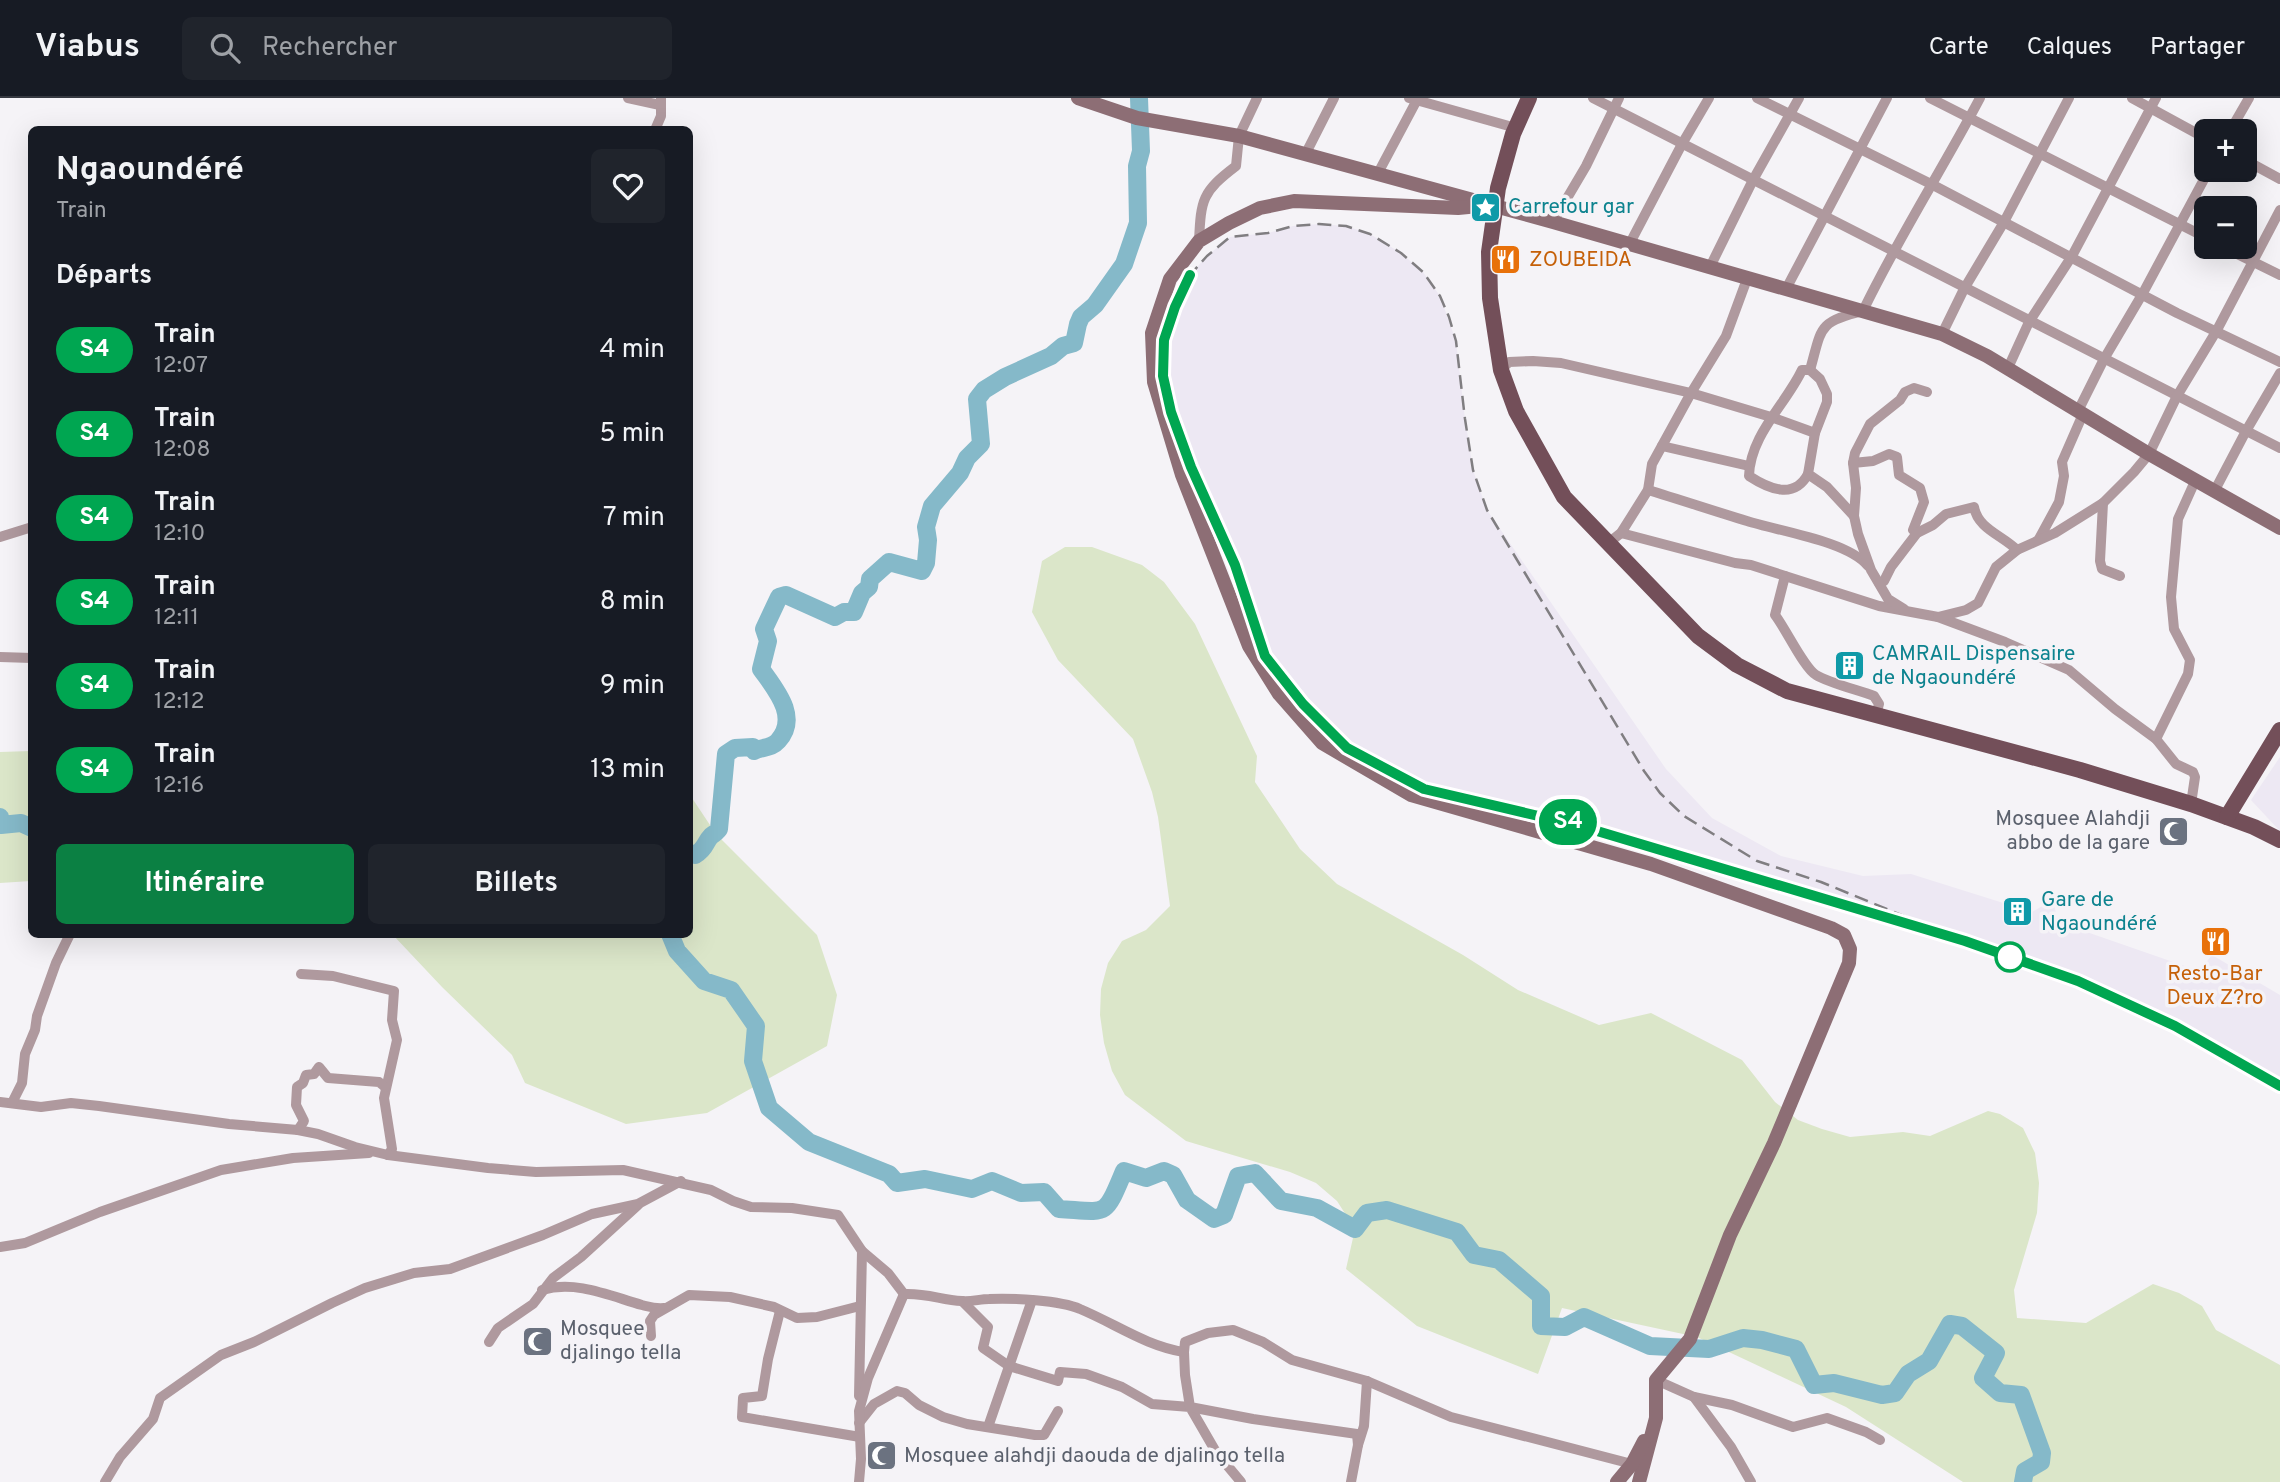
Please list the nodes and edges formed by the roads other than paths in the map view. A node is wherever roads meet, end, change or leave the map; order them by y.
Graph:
1 (628, 98) edge
2 (1078, 98) edge
3 (1257, 98) edge
4 (1334, 98) edge
5 (1529, 98) edge
6 (1592, 98) edge
7 (1619, 98) edge
8 (1709, 98) edge
9 (1756, 98) edge
10 (1799, 98) edge
11 (1888, 98) edge
12 (1930, 98) edge
13 (1980, 98) edge
14 (2069, 98) edge
15 (2132, 98) edge
16 (2156, 98) edge
17 (2249, 98) edge
18 (1415, 99) edge
19 (661, 102) edge
20 (1613, 108) junction
21 (2150, 108) junction
22 (1791, 115) junction
23 (1969, 118) junction
24 (2237, 119) edge
25 (657, 126) edge
26 (1516, 128) junction
27 (2194, 132) edge
28 (1239, 136) junction
29 (1682, 144) junction
30 (1861, 150) junction
31 (1305, 155) junction
32 (2038, 155) junction
33 (2257, 167) edge
34 (1377, 174) junction
35 (2280, 179) edge
36 (1753, 180) junction
37 (2203, 182) edge
38 (1933, 185) junction
39 (2109, 189) junction
40 (1492, 206) junction
41 (2280, 211) edge
42 (1824, 214) junction
43 (1553, 222) junction
44 (2004, 222) junction
45 (2180, 225) junction
46 (2194, 232) edge
47 (1199, 241) junction
48 (1629, 245) junction
49 (1892, 251) junction
50 (2072, 256) junction
51 (2248, 259) edge
52 (2252, 261) junction
53 (1710, 267) junction
54 (2280, 275) edge
55 (1747, 279) junction
56 (1786, 289) junction
57 (1964, 289) junction
58 (2144, 293) junction
59 (1863, 311) junction
60 (2029, 322) junction
61 (2217, 330) junction
62 (1942, 334) junction
63 (2104, 359) junction
64 (2280, 362) edge
65 (2008, 368) junction
66 (1502, 370) junction
67 (1810, 370) junction
68 (2280, 373) edge
69 (1927, 392) dead end
70 (1690, 393) junction
71 (2176, 396) junction
72 (2081, 412) junction
73 (1771, 417) junction
74 (2246, 431) junction
75 (1815, 433) junction
76 (1662, 446) junction
77 (2280, 448) edge
78 (2149, 454) junction
79 (1853, 463) junction
80 (1749, 466) junction
81 (1808, 474) junction
82 (2196, 479) junction
83 (1648, 490) junction
84 (2215, 490) junction
85 (2103, 503) junction
86 (1854, 516) junction
87 (28, 528) edge
88 (2280, 528) edge
89 (1620, 533) junction
90 (1917, 533) junction
91 (0, 537) edge
92 (2039, 539) junction
93 (1608, 544) junction
94 (2017, 550) junction
95 (1871, 570) junction
96 (1785, 576) junction
97 (2120, 576) dead end
98 (1879, 583) junction
99 (1879, 606) junction
100 (1910, 613) junction
101 (1938, 617) junction
102 (0, 656) edge
103 (28, 659) edge
104 (1876, 715) junction
105 (2280, 730) edge
106 (2156, 739) junction
107 (2192, 804) junction
108 (2227, 817) junction
109 (2280, 840) edge
110 (68, 938) edge
111 (301, 974) dead end
112 (385, 1087) junction
113 (0, 1102) edge
114 (12, 1103) junction
115 (298, 1130) junction
116 (373, 1152) junction
117 (388, 1156) junction
118 (681, 1181) junction
119 (638, 1204) junction
120 (0, 1247) edge
121 (862, 1251) junction
122 (542, 1290) junction
123 (904, 1294) junction
124 (1032, 1300) junction
125 (962, 1301) junction
126 (860, 1306) junction
127 (665, 1307) junction
128 (780, 1311) junction
129 (652, 1336) dead end
130 (489, 1342) dead end
131 (1184, 1352) junction
132 (1009, 1366) junction
133 (1656, 1380) junction
134 (1367, 1381) junction
135 (1694, 1397) junction
136 (1190, 1407) junction
137 (859, 1411) junction
138 (1058, 1411) dead end
139 (1656, 1418) junction
140 (859, 1423) junction
141 (988, 1427) junction
142 (860, 1437) junction
143 (1880, 1440) dead end
144 (1358, 1445) junction
145 (1632, 1464) junction
146 (105, 1482) edge
147 (859, 1482) edge
148 (1241, 1482) edge
149 (1351, 1482) edge
150 (1618, 1482) edge
151 (1639, 1482) edge
152 (1751, 1482) edge

1 - 19 street
2 - 28 street
3 - 28 street
4 - 31 street
5 - 26 main road
6 - 20 street
7 - 20 street
8 - 29 street
9 - 22 street
10 - 22 street
11 - 30 street
12 - 23 street
13 - 23 street
14 - 32 street
15 - 21 street
16 - 21 street
17 - 24 street
18 - 26 street
18 - 34 street
19 - 25 street
20 - 29 street
20 - 43 street
21 - 27 street
21 - 39 street
22 - 30 street
22 - 36 street
23 - 32 street
23 - 38 street
26 - 40 main road
28 - 31 street
28 - 47 street
29 - 36 street
29 - 48 street
30 - 38 street
30 - 42 street
31 - 34 street
32 - 39 street
32 - 44 street
33 - 35 street
34 - 40 street
36 - 42 street
36 - 53 street
37 - 45 street
38 - 44 street
38 - 49 street
39 - 45 street
39 - 50 street
40 - 43 street
40 - 47 street
40 - 66 main road
41 - 52 street
42 - 49 street
42 - 56 street
43 - 48 street
44 - 50 street
44 - 57 street
45 - 46 street
45 - 58 street
47 - 133 street
48 - 53 street
49 - 57 street
49 - 59 street
50 - 58 street
50 - 60 street
51 - 52 street
52 - 54 street
52 - 61 street
53 - 55 street
55 - 56 street
55 - 70 street
56 - 59 street
57 - 60 street
57 - 62 street
58 - 61 street
58 - 63 street
59 - 62 street
59 - 67 street
60 - 63 street
60 - 65 street
61 - 64 street
61 - 71 street
62 - 65 street
63 - 71 street
63 - 72 street
65 - 72 street
66 - 70 street
66 - 93 main road
67 - 73 street
67 - 75 street
68 - 74 street
69 - 79 street
70 - 73 street
70 - 76 street
71 - 74 street
71 - 78 street
72 - 78 street
72 - 92 street
73 - 75 street
73 - 80 street
74 - 77 street
74 - 84 street
75 - 81 street
76 - 80 street
76 - 83 street
78 - 82 street
78 - 85 street
79 - 86 street
79 - 90 street
80 - 81 street
81 - 86 street
82 - 84 street
82 - 106 street
83 - 89 street
83 - 95 street
84 - 88 street
85 - 92 street
85 - 97 street
86 - 95 street
87 - 91 street
89 - 93 street
89 - 96 street
90 - 94 street
90 - 98 street
92 - 94 street
93 - 104 main road
94 - 101 street
95 - 98 street
95 - 99 street
96 - 99 street
96 - 104 street
98 - 100 street
99 - 100 street
100 - 101 street
101 - 106 street
102 - 103 street
104 - 107 main road
105 - 108 main road
106 - 107 street
107 - 108 main road
108 - 109 main road
110 - 114 street
111 - 112 street
112 - 115 street
112 - 117 street
113 - 114 street
114 - 115 street
115 - 116 street
116 - 117 street
116 - 120 street
117 - 118 street
118 - 119 street
118 - 121 street
119 - 122 street
119 - 146 street
121 - 123 street
121 - 126 street
122 - 127 street
122 - 130 street
123 - 125 street
123 - 137 street
124 - 125 street
124 - 131 street
124 - 132 street
125 - 132 street
126 - 128 street
126 - 137 street
127 - 128 street
127 - 129 street
128 - 142 street
131 - 134 street
131 - 136 street
132 - 136 street
132 - 141 street
133 - 135 street
133 - 139 street
134 - 144 street
134 - 145 street
135 - 143 street
135 - 152 street
136 - 144 street
136 - 148 street
137 - 140 street
138 - 141 street
139 - 145 street
139 - 151 street
140 - 141 street
140 - 142 street
142 - 147 street
144 - 149 street
145 - 150 street

